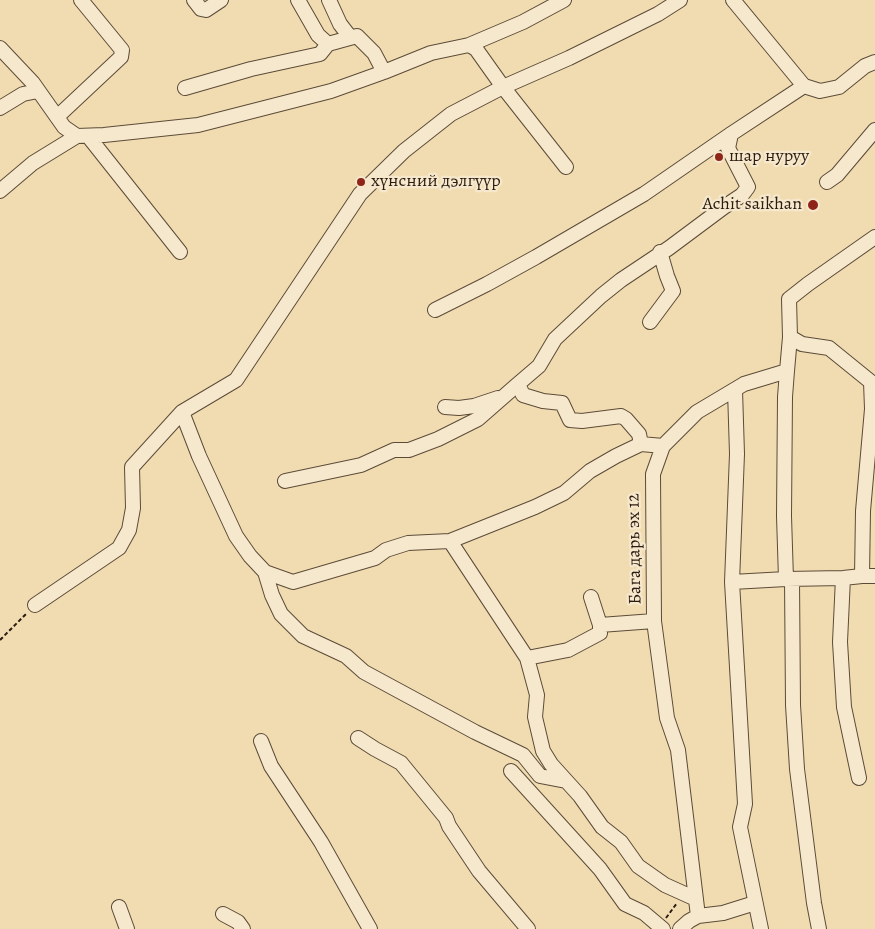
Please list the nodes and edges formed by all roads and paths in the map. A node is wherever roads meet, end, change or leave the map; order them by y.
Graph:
1 (81, 0) edge
2 (194, 0) edge
3 (221, 0) edge
4 (298, 0) edge
5 (329, 0) edge
6 (564, 0) edge
7 (680, 0) edge
8 (733, 0) edge
9 (350, 37) junction
10 (328, 44) junction
11 (470, 45) junction
12 (0, 48) edge
13 (875, 62) edge
14 (384, 72) junction
15 (804, 86) junction
16 (503, 87) junction
17 (185, 88) dead end
18 (38, 91) junction
19 (0, 108) edge
20 (57, 117) junction
21 (875, 130) edge
22 (731, 134) junction
23 (83, 136) junction
24 (566, 167) dead end
25 (827, 182) dead end
26 (0, 191) edge
27 (875, 237) edge
28 (180, 252) dead end
29 (660, 252) junction
30 (435, 310) dead end
31 (650, 322) dead end
32 (790, 337) junction
33 (787, 371) junction
34 (518, 384) junction
35 (735, 390) junction
36 (505, 396) junction
37 (446, 407) dead end
38 (182, 412) junction
39 (641, 444) junction
40 (663, 446) junction
41 (285, 481) dead end
42 (450, 541) junction
43 (265, 572) junction
44 (869, 576) edge
45 (843, 578) junction
46 (789, 579) junction
47 (732, 582) junction
48 (591, 597) dead end
49 (35, 605) joint
50 (654, 621) junction
51 (600, 625) junction
52 (0, 640) edge
53 (527, 658) junction
54 (358, 738) dead end
55 (261, 741) dead end
56 (511, 771) dead end
57 (859, 778) dead end
58 (566, 781) junction
59 (683, 894) junction
60 (696, 899) junction
61 (754, 903) junction
62 (119, 907) dead end
63 (223, 914) dead end
64 (698, 916) junction
65 (662, 927) edge
66 (127, 929) edge
67 (243, 929) edge
68 (370, 929) edge
69 (528, 929) edge
70 (680, 929) edge
71 (761, 929) edge
72 (819, 929) edge

1 - 20 street
2 - 3 street
4 - 10 street
5 - 9 street
6 - 11 street
7 - 16 street
8 - 15 street
9 - 10 street
9 - 14 street
10 - 17 street
11 - 14 street
11 - 16 street
12 - 18 street
13 - 15 street
14 - 23 street
15 - 22 street
16 - 24 street
16 - 38 street
18 - 19 street
18 - 20 street
20 - 23 street
21 - 25 street
22 - 29 street
22 - 30 street
23 - 26 street
23 - 28 street
27 - 32 street
29 - 31 street
29 - 34 street
32 - 33 street
32 - 44 street
33 - 35 street, Бага дарь эх 12
33 - 46 street
34 - 36 street
34 - 39 street
35 - 40 street, Бага дарь эх 12
35 - 47 street
36 - 37 street
36 - 41 street
38 - 43 street
38 - 49 street
39 - 40 street
39 - 42 street
40 - 50 street, Бага дарь эх 12
42 - 43 street
42 - 53 street
43 - 58 street
44 - 45 street
45 - 46 street
45 - 57 street
46 - 47 street
46 - 72 street
47 - 61 street
48 - 51 street
49 - 52 path
50 - 51 street
50 - 60 street, Бага дарь эх 12
51 - 53 street
53 - 58 street
54 - 69 street
55 - 68 street
56 - 65 street
58 - 59 street
59 - 60 street
59 - 65 path
60 - 64 street, Бага дарь эх 12
61 - 64 street
61 - 71 street
62 - 66 street
63 - 67 street
64 - 70 street

